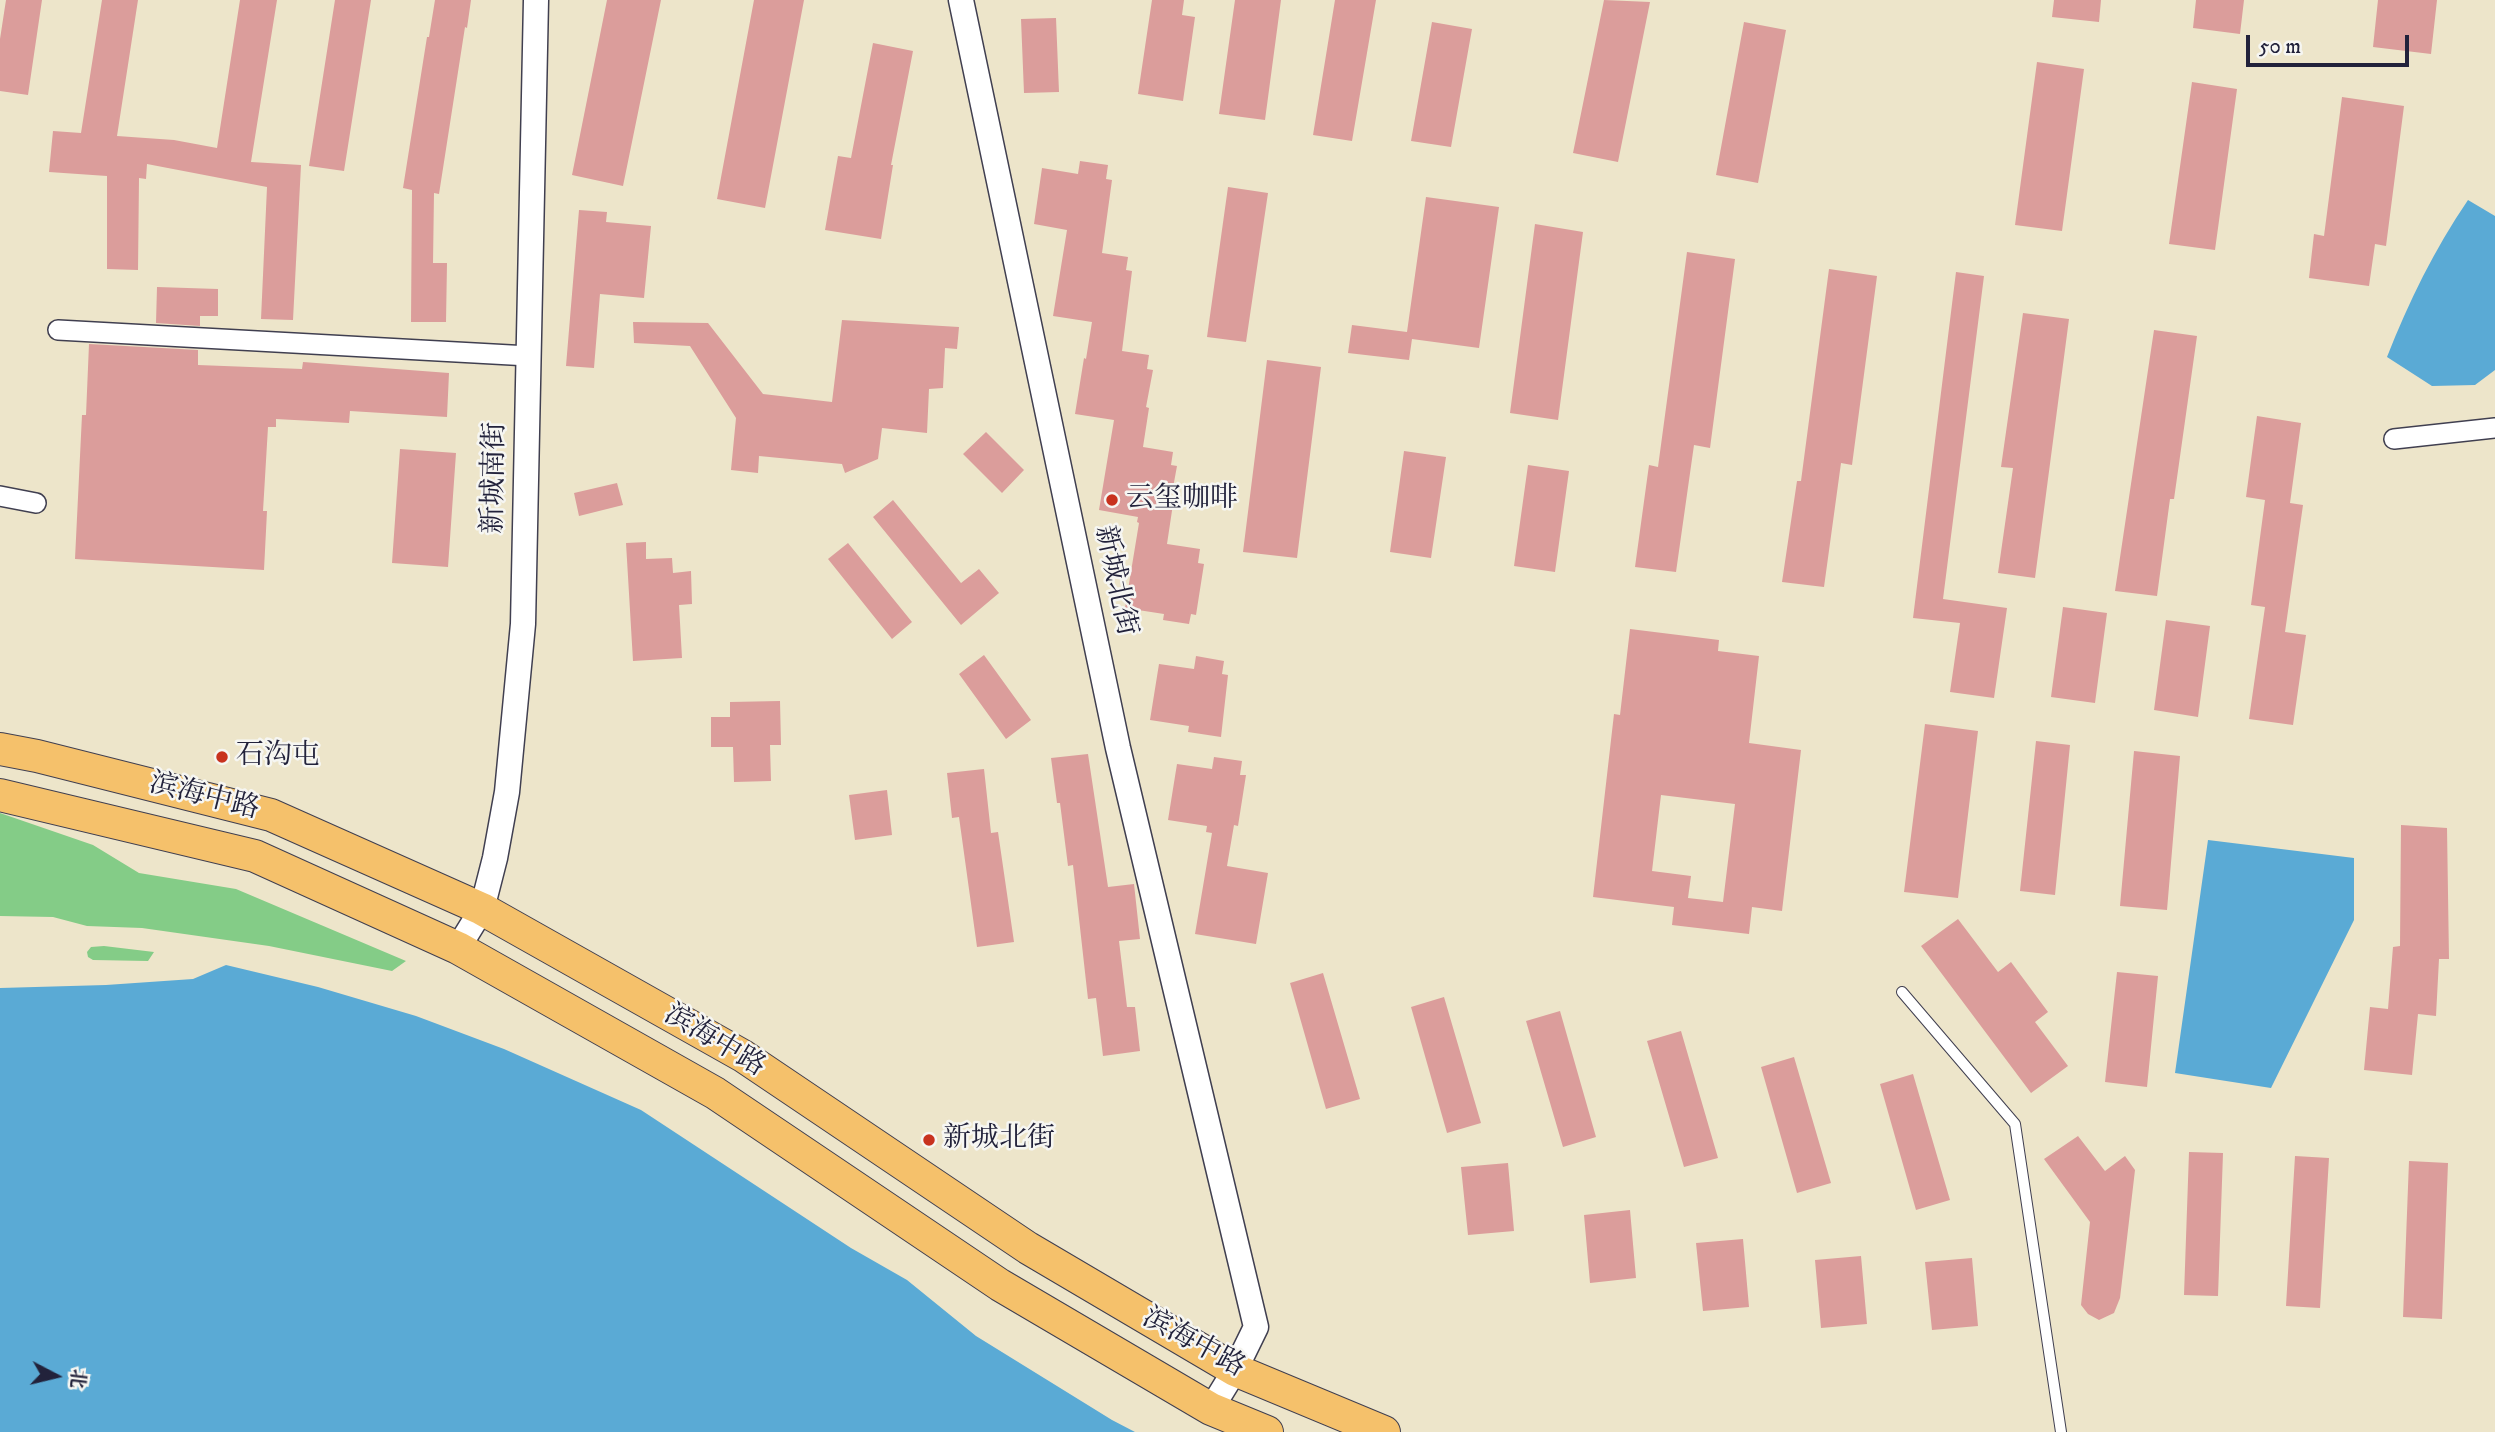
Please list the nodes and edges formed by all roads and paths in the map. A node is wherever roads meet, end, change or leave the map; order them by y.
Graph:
1 (536, 0) edge
2 (961, 0) edge
3 (58, 330) dead end
4 (528, 356) junction
5 (2495, 428) edge
6 (2394, 439) dead end
7 (0, 496) edge
8 (36, 503) dead end
9 (0, 749) edge
10 (0, 795) edge
11 (482, 909) junction
12 (458, 948) junction
13 (1902, 992) dead end
14 (1235, 1370) junction
15 (1211, 1409) junction
16 (1267, 1432) edge
17 (1384, 1432) edge
18 (2061, 1432) edge

1 - 4 street, 新城南街
2 - 14 street, 新城北街
3 - 4 street
4 - 11 street, 新城南街
5 - 6 street
7 - 8 street
9 - 11 main road, 滨海中路
10 - 12 main road, 滨海中路
11 - 12 street, 新城南街
11 - 14 main road, 滨海中路
12 - 15 main road, 滨海中路
13 - 18 lane
14 - 15 street, 新城北街
14 - 17 main road, 滨海中路
15 - 16 main road, 滨海中路

